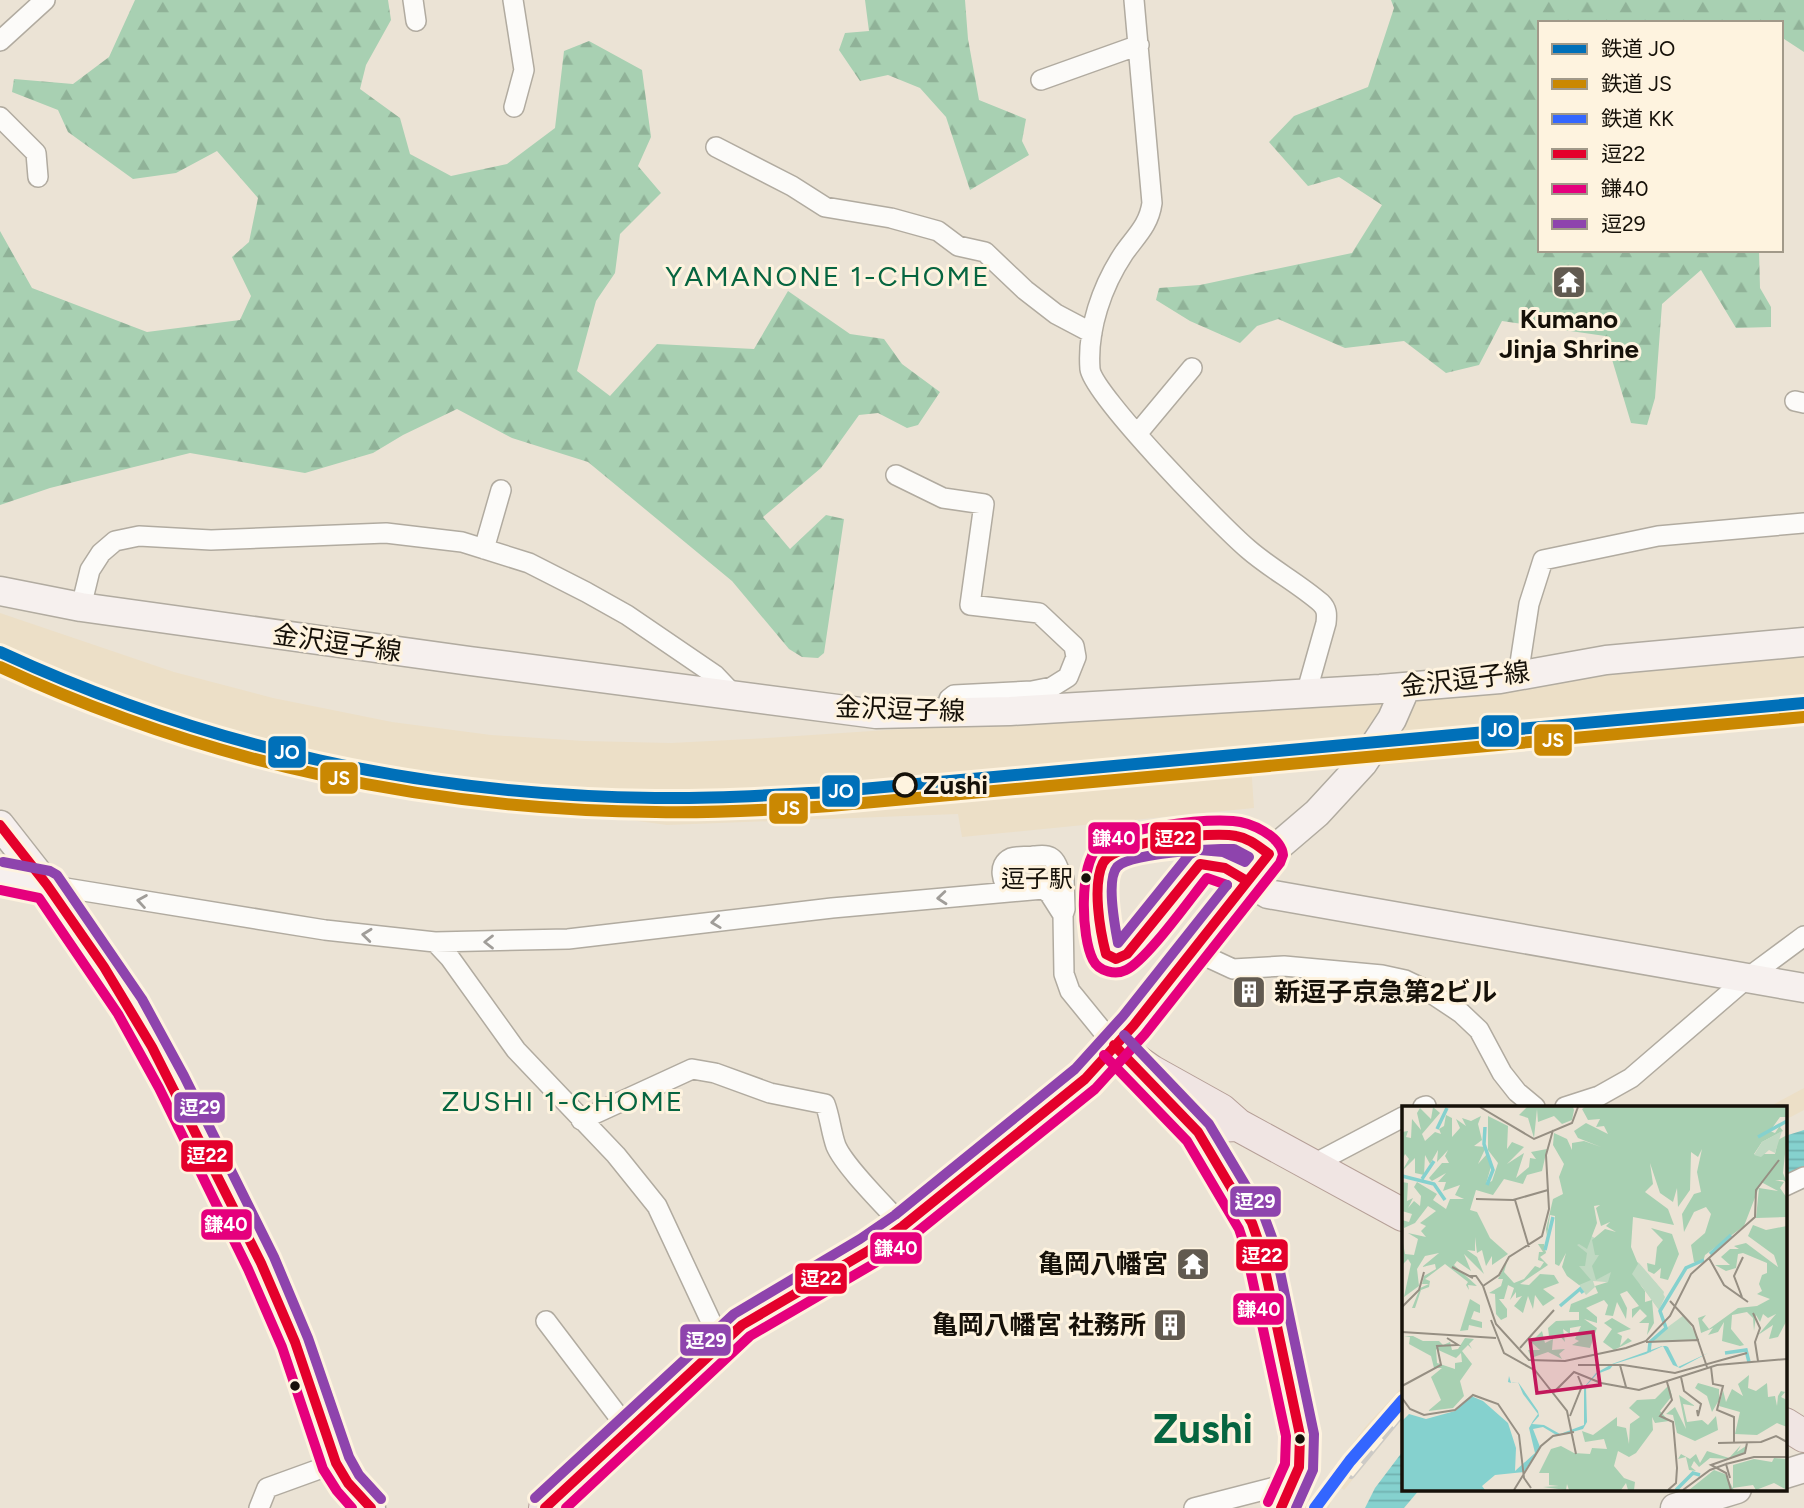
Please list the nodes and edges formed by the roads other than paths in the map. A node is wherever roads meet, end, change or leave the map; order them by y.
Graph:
1 (46, 0) edge
2 (413, 0) edge
3 (513, 0) edge
4 (1134, 0) edge
5 (416, 21) dead end
6 (0, 41) edge
7 (1139, 45) junction
8 (1041, 80) dead end
9 (514, 107) dead end
10 (0, 117) edge
11 (716, 147) dead end
12 (38, 177) dead end
13 (1092, 333) junction
14 (1192, 368) dead end
15 (1137, 433) junction
16 (896, 475) dead end
17 (501, 490) dead end
18 (1804, 523) edge
19 (484, 549) junction
20 (0, 591) edge
21 (81, 607) junction
22 (1804, 642) edge
23 (1518, 676) junction
24 (1406, 687) junction
25 (1306, 694) junction
26 (734, 695) junction
27 (948, 712) junction
28 (0, 825) edge
29 (1058, 872) junction
30 (0, 876) edge
31 (1247, 881) junction
32 (47, 885) junction
33 (1042, 889) junction
34 (1010, 892) junction
35 (1063, 915) junction
36 (1804, 936) edge
37 (435, 942) junction
38 (1192, 950) junction
39 (1746, 979) junction
40 (1804, 988) edge
41 (1114, 1045) junction
42 (1534, 1106) edge
43 (1569, 1106) edge
44 (1402, 1118) edge
45 (581, 1121) junction
46 (1238, 1125) junction
47 (1198, 1132) junction
48 (1312, 1165) junction
49 (1804, 1177) edge
50 (1786, 1185) edge
51 (1402, 1214) edge
52 (903, 1226) junction
53 (546, 1321) dead end
54 (721, 1343) junction
55 (1786, 1425) edge
56 (628, 1429) junction
57 (1804, 1436) edge
58 (335, 1463) junction
59 (1804, 1468) edge
60 (1786, 1474) edge
61 (1294, 1482) junction
62 (1734, 1490) edge
63 (259, 1508) edge
64 (371, 1508) edge
65 (545, 1508) edge
66 (1194, 1508) edge
67 (1281, 1508) edge
68 (1675, 1508) edge

1 - 6 street
2 - 5 street
3 - 9 street
4 - 7 street
7 - 8 street
7 - 13 street
10 - 12 street
11 - 13 street
13 - 15 street
14 - 15 street
15 - 25 street
16 - 27 street
17 - 19 street
18 - 23 street
19 - 21 street
19 - 26 street
20 - 21 main road, 金沢逗子線
21 - 26 main road, 金沢逗子線
22 - 23 main road, 金沢逗子線
23 - 24 main road, 金沢逗子線
24 - 25 main road, 金沢逗子線
24 - 31 main road
25 - 27 main road, 金沢逗子線
26 - 27 main road, 金沢逗子線
28 - 32 main road
29 - 33 street
29 - 34 street
29 - 35 street
30 - 32 main road
31 - 38 main road
31 - 39 main road
37 -> 32 street
32 - 58 main road
33 - 34 street
33 - 35 street
34 -> 37 street
35 - 41 street
36 - 39 street
37 - 45 street
38 - 41 main road
38 - 42 street
39 - 40 main road
39 - 43 street
41 - 46 main road
41 - 47 main road
41 - 52 main road
44 - 48 street
45 - 52 street
45 - 54 street
46 - 47 main road
46 - 48 main road
47 - 61 main road
48 - 51 main road
49 - 50 street
52 - 54 main road
53 - 56 street
54 - 56 main road
55 - 57 main road
56 - 65 main road
58 - 63 street
58 - 64 main road
59 - 60 main road
61 - 66 street
61 - 67 main road
62 - 68 main road

